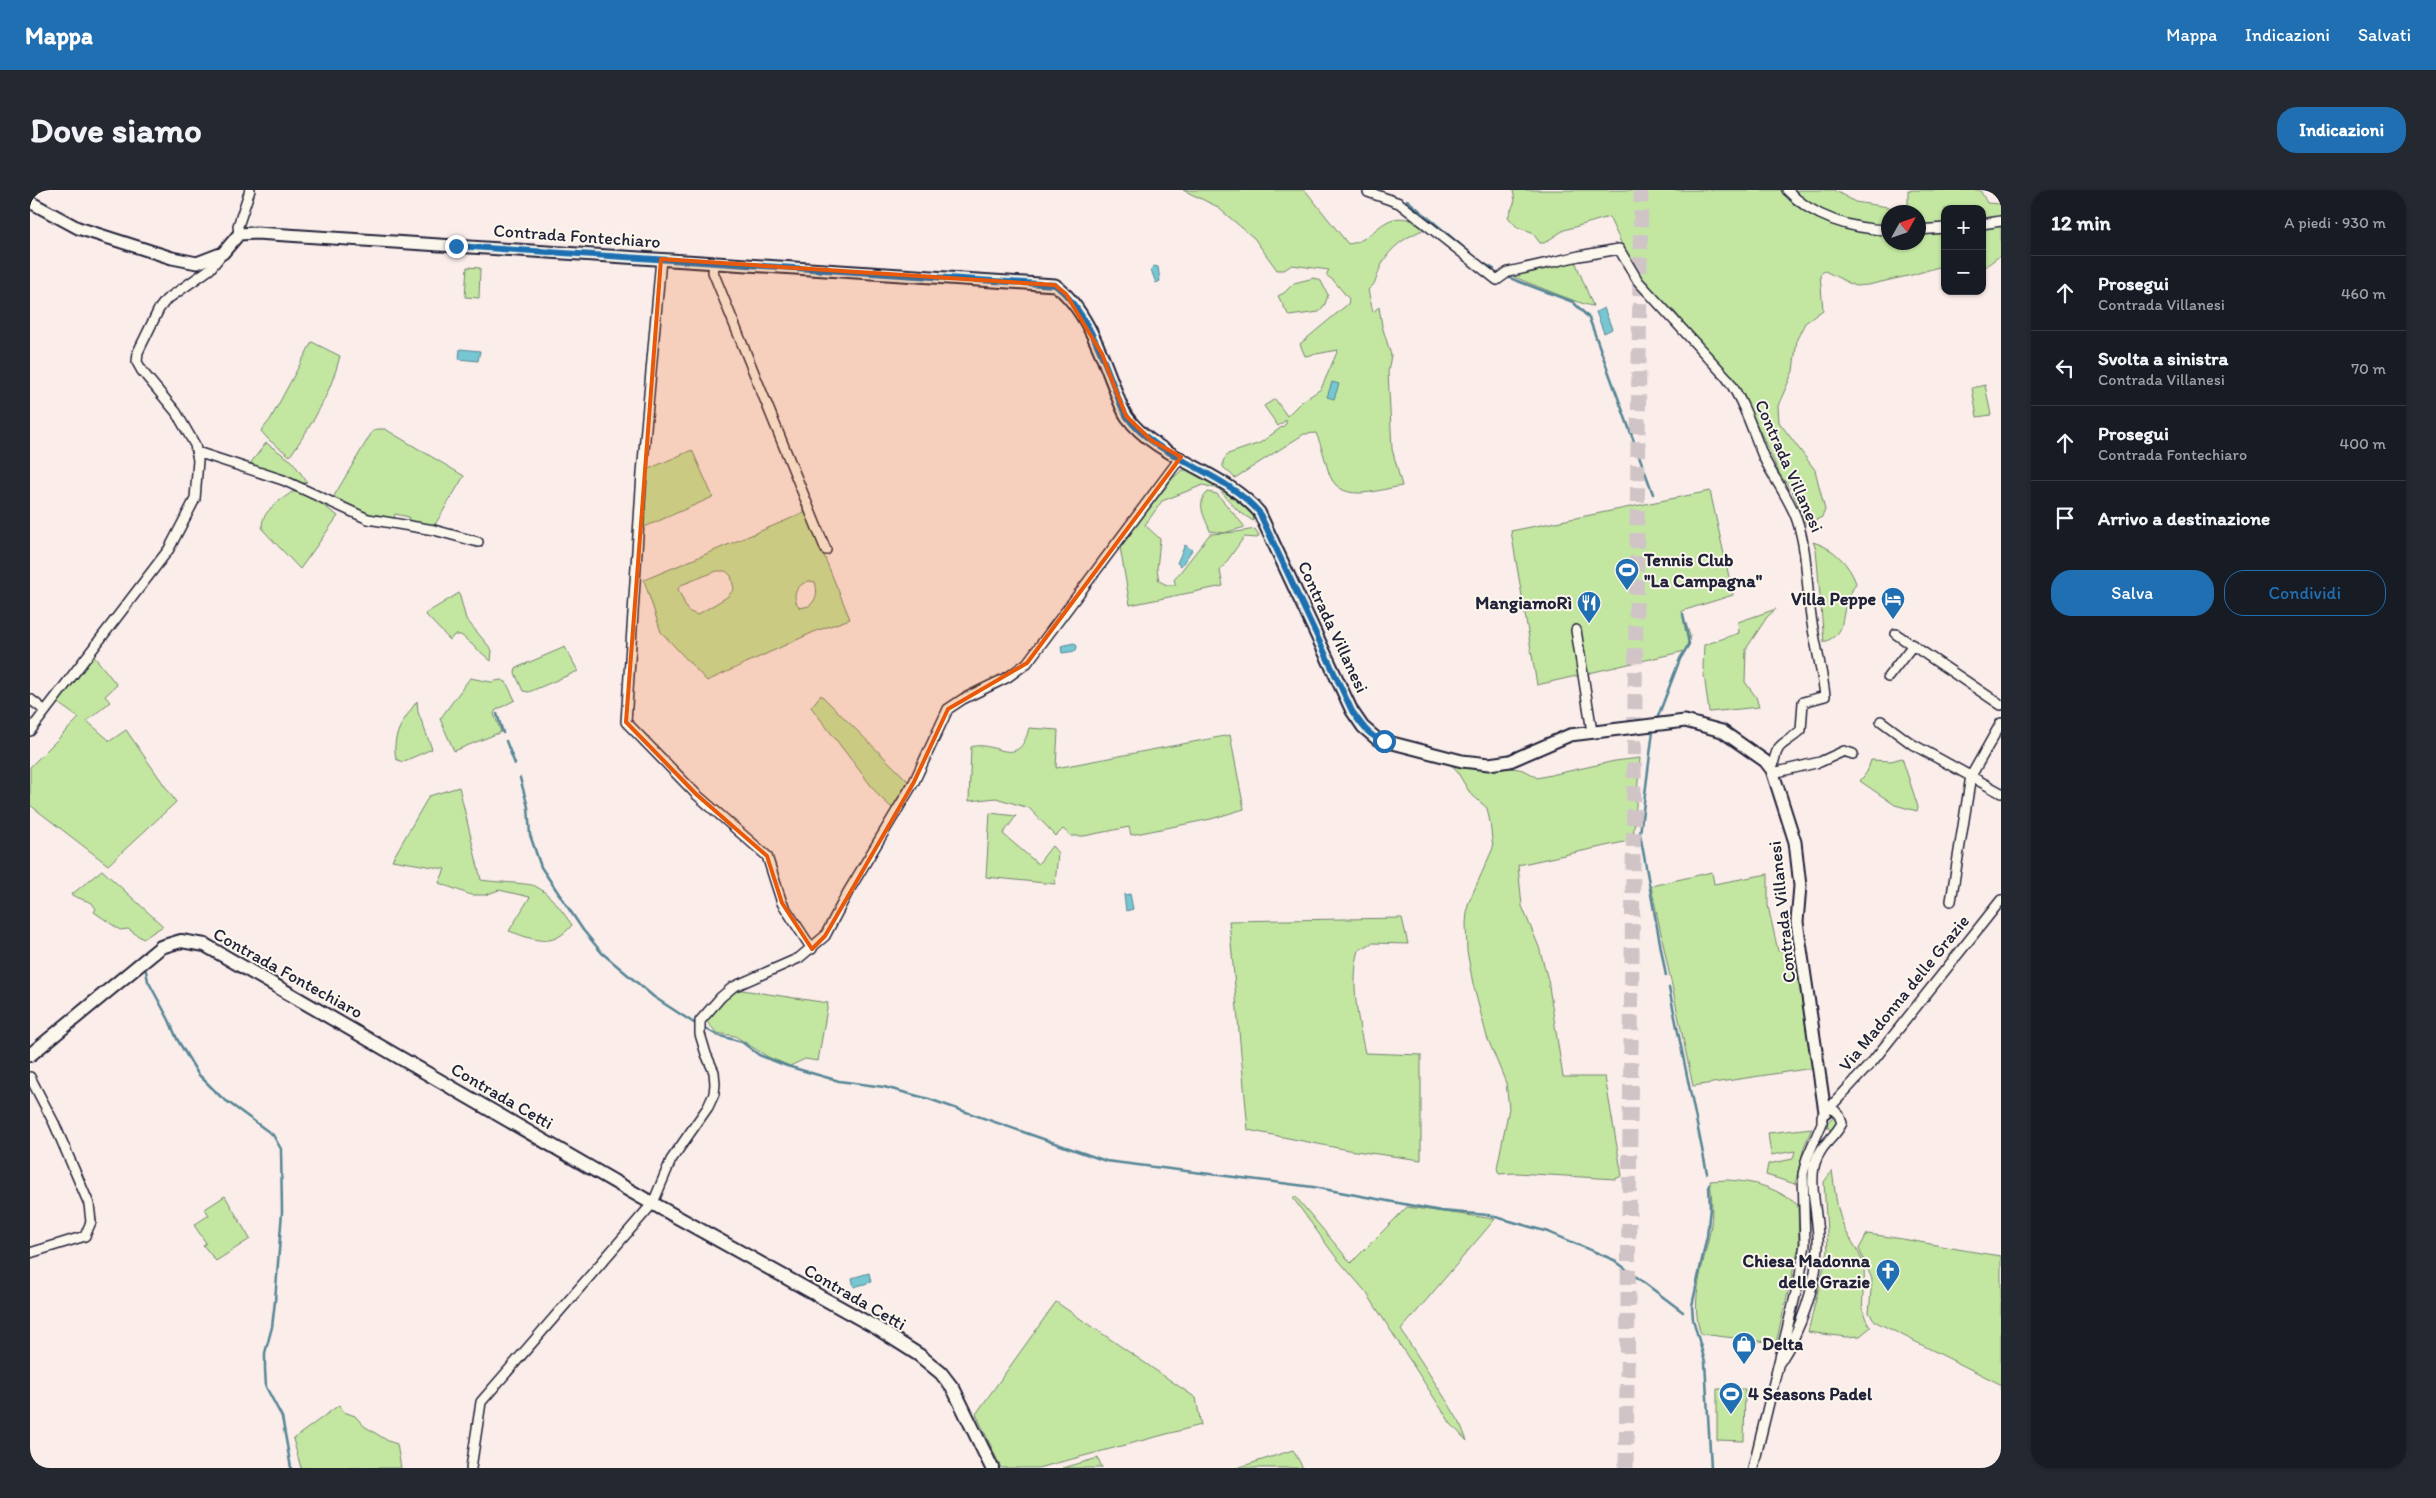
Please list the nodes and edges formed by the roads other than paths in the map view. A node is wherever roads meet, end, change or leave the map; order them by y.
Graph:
1 (250, 190) edge
2 (1787, 190) edge
3 (1368, 192) dead end
4 (30, 202) edge
5 (2001, 221) edge
6 (1986, 223) edge
7 (1941, 228) edge
8 (1881, 229) edge
9 (1926, 229) edge
10 (239, 234) junction
11 (223, 253) junction
12 (660, 259) junction
13 (714, 262) junction
14 (964, 278) joint
15 (198, 452) junction
16 (1181, 457) junction
17 (478, 542) dead end
18 (826, 550) dead end
19 (1576, 630) dead end
20 (1896, 634) dead end
21 (1913, 645) junction
22 (1888, 676) dead end
23 (30, 699) edge
24 (2001, 704) edge
25 (44, 710) junction
26 (1881, 721) dead end
27 (2001, 723) edge
28 (30, 731) edge
29 (1592, 732) junction
30 (1853, 754) dead end
31 (1773, 772) junction
32 (1971, 776) junction
33 (2001, 793) edge
34 (2001, 900) edge
35 (1951, 901) dead end
36 (812, 949) junction
37 (386, 1049) joint
38 (30, 1055) edge
39 (30, 1077) edge
40 (1826, 1114) junction
41 (1831, 1137) junction
42 (653, 1203) junction
43 (30, 1253) edge
44 (1776, 1369) junction
45 (471, 1468) edge
46 (992, 1468) edge
47 (1753, 1468) edge

1 - 10 street
2 - 8 street
3 - 31 street, Contrada Villanesi
4 - 11 street
5 - 6 street
7 - 9 street
10 - 11 street
10 - 12 street, Contrada Fontechiaro
11 - 15 street
12 - 13 street, Contrada Fontechiaro
12 - 36 street
13 - 14 street, Contrada Fontechiaro
13 - 18 street
14 - 16 street, Contrada Villanesi
15 - 17 street
15 - 25 street
16 - 29 street, Contrada Villanesi
16 - 36 street
19 - 29 street
20 - 21 street
21 - 22 street
21 - 24 street
23 - 25 street
25 - 28 street
26 - 32 street
27 - 32 street
29 - 31 street, Contrada Villanesi
30 - 31 street
31 - 40 street, Contrada Villanesi
32 - 33 street
32 - 35 street
34 - 40 street, Via Madonna delle Grazie
36 - 42 street
37 - 38 main road, Contrada Fontechiaro
37 - 42 main road, Contrada Cetti
39 - 43 street
40 - 41 street
40 - 41 street
40 - 44 street
41 - 44 street
42 - 45 street
42 - 46 main road, Contrada Cetti
44 - 47 street

